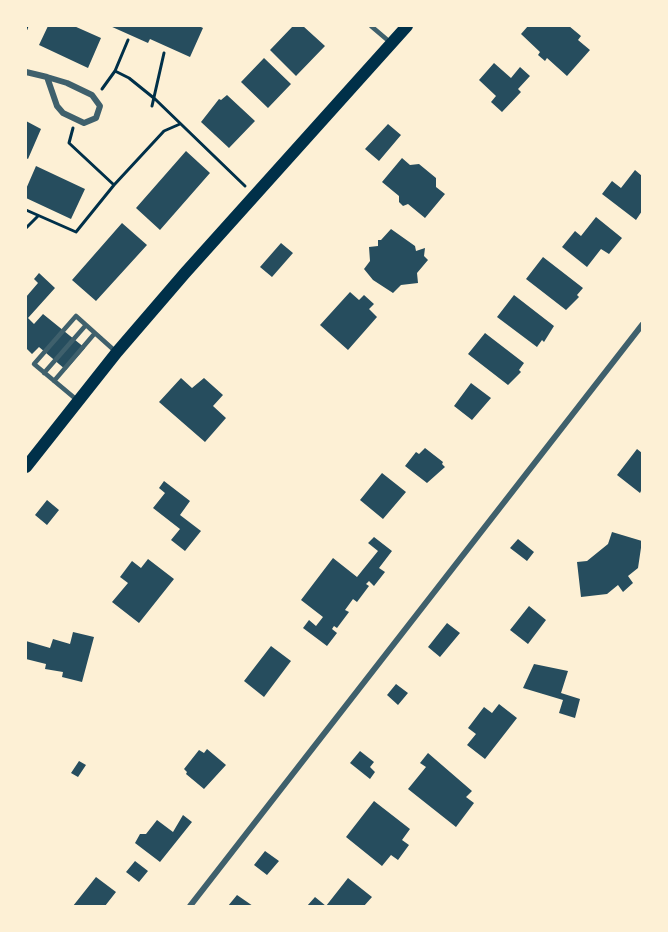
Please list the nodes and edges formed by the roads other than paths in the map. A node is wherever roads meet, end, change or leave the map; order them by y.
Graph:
1 (371, 26) edge
2 (407, 26) edge
3 (391, 43) junction
4 (26, 72) edge
5 (47, 77) junction
6 (86, 325) junction
7 (642, 325) edge
8 (95, 333) junction
9 (117, 352) junction
10 (44, 373) junction
11 (54, 381) junction
12 (77, 400) junction
13 (26, 467) edge
14 (190, 906) edge

1 - 3 lane
2 - 3 main road
3 - 9 main road
4 - 5 street
5 - 5 street
6 - 8 lane
6 - 10 lane
6 - 10 lane
7 - 14 street
8 - 9 lane
8 - 11 lane
9 - 12 main road
10 - 11 lane
11 - 12 lane
12 - 13 main road

